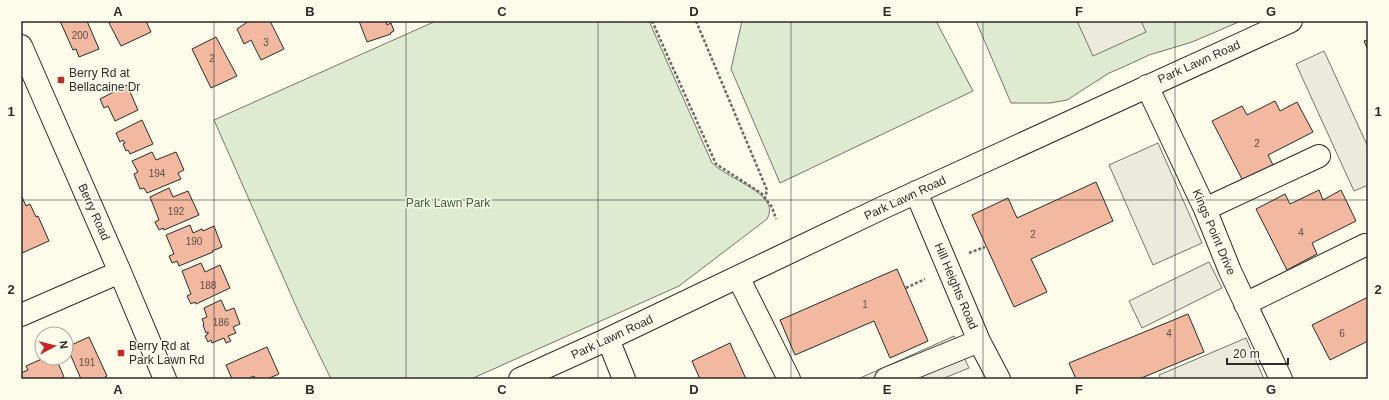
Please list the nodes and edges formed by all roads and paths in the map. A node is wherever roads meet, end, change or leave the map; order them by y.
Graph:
1 (652, 21) edge
2 (696, 21) edge
3 (1291, 21) edge
4 (21, 46) edge
5 (1147, 86) junction
6 (1319, 156) dead end
7 (916, 192) junction
8 (765, 198) junction
9 (1205, 209) junction
10 (776, 219) dead end
11 (1365, 245) dead end
12 (985, 246) dead end
13 (969, 253) dead end
14 (120, 272) junction
15 (738, 277) junction
16 (926, 278) dead end
17 (906, 288) dead end
18 (1246, 304) junction
19 (21, 315) edge
20 (608, 340) junction
21 (979, 341) junction
22 (165, 379) edge
23 (520, 379) edge
24 (624, 379) edge
25 (788, 379) edge
26 (886, 379) edge
27 (999, 379) edge
28 (1281, 379) edge

1 - 8 path
2 - 8 path
3 - 5 street, Park Lawn Road
4 - 14 street, Berry Road
5 - 7 street, Park Lawn Road
5 - 9 street, Kings Point Drive
6 - 9 street
7 - 15 street, Park Lawn Road
7 - 21 street, Hill Heights Road
8 - 10 path
9 - 18 street, Kings Point Drive
11 - 18 street
12 - 13 path
14 - 19 street
14 - 22 street, Berry Road
15 - 20 street, Park Lawn Road
15 - 25 street
16 - 17 path
18 - 28 street, Kings Point Drive
20 - 23 street, Park Lawn Road
20 - 24 street
21 - 26 street
21 - 27 street, Hill Heights Road

